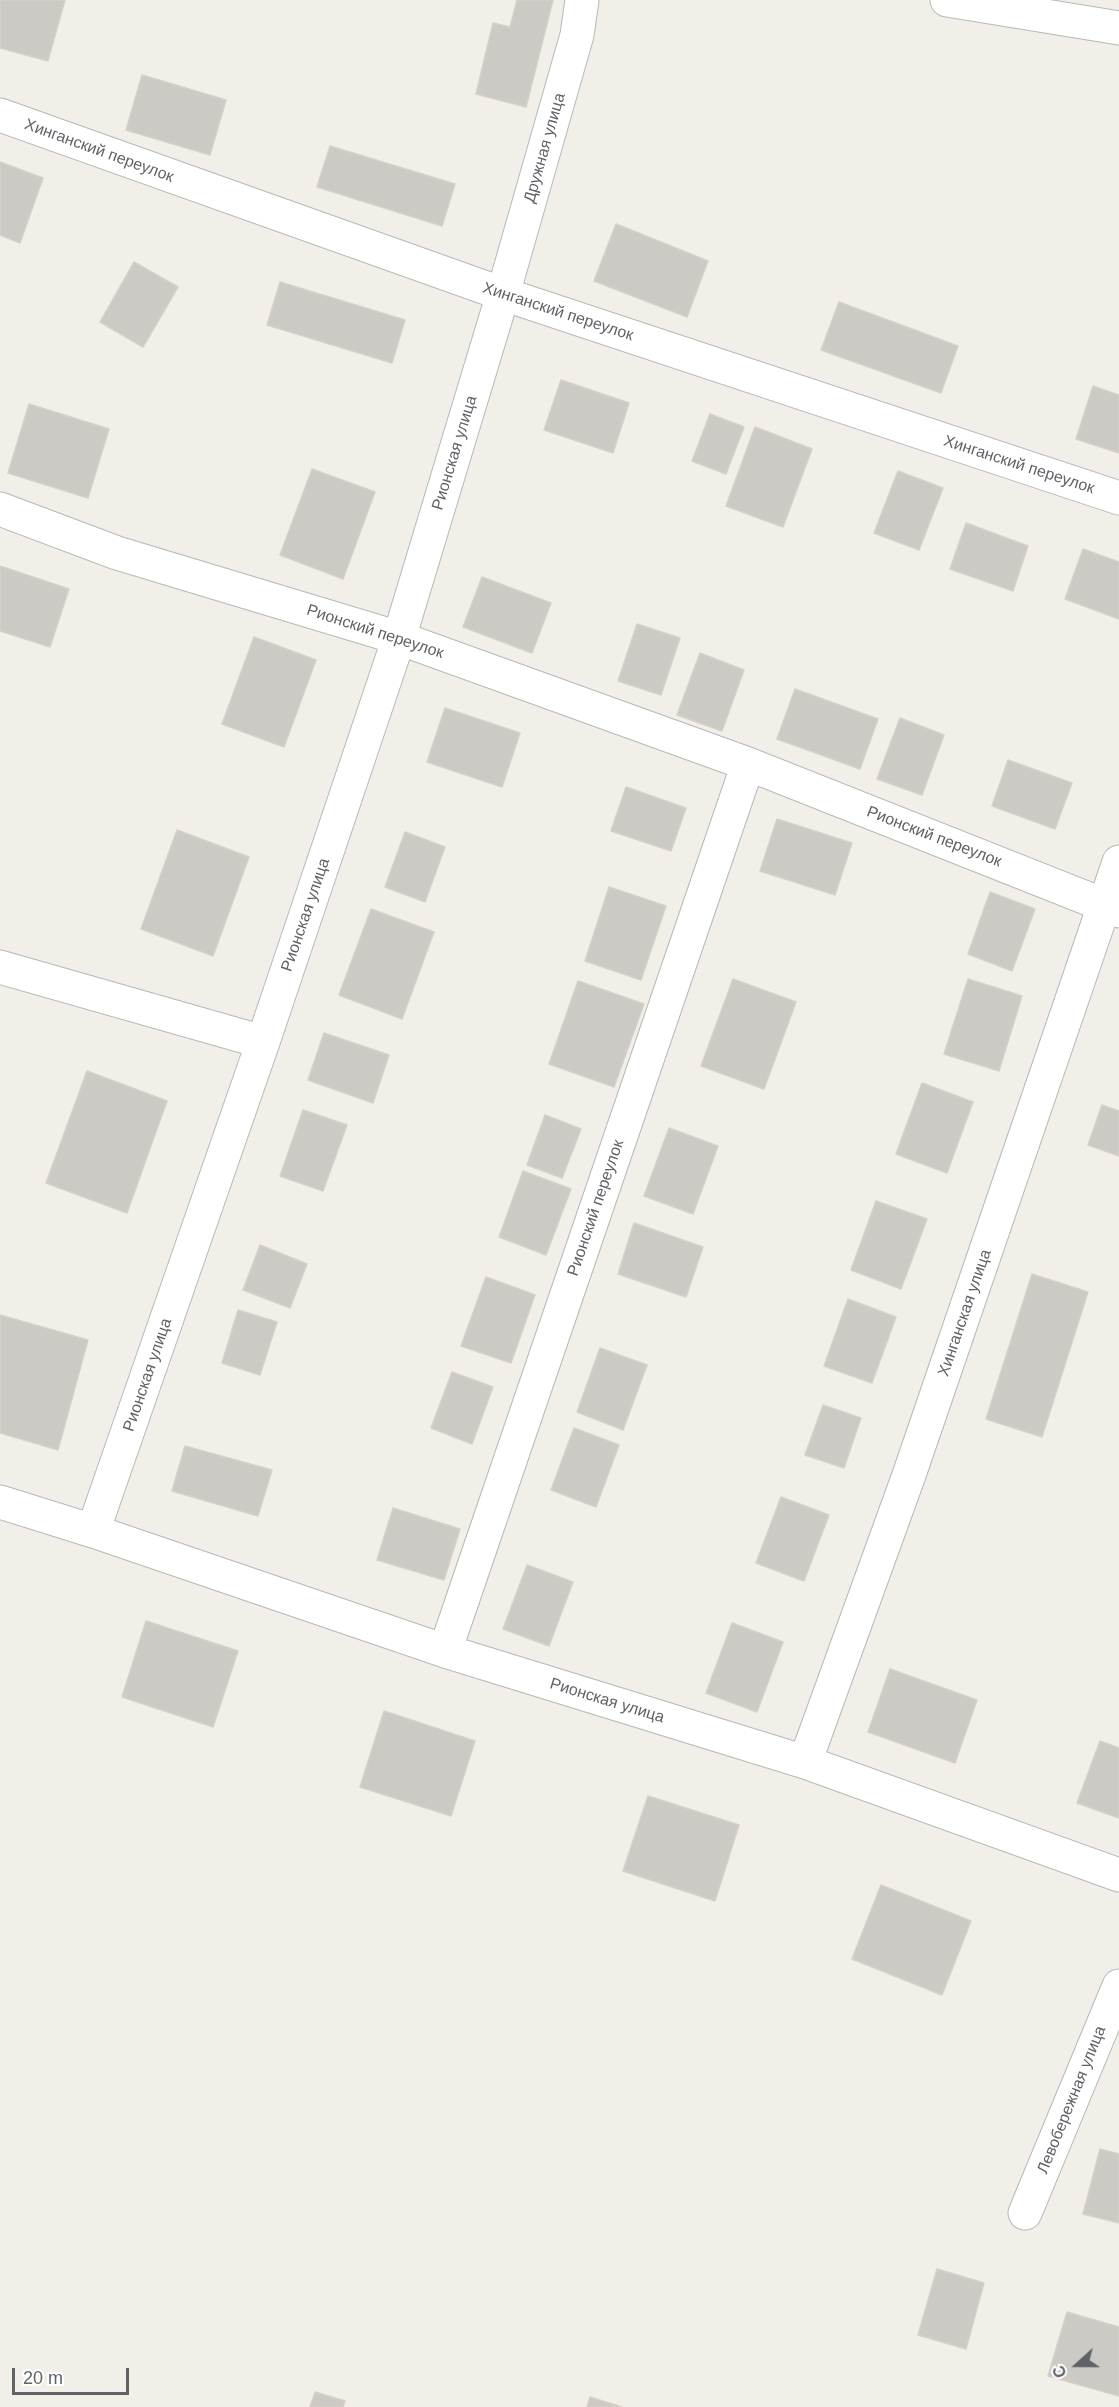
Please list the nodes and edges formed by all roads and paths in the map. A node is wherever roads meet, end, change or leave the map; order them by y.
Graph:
1 (582, 0) edge
2 (947, 0) edge
3 (1119, 28) edge
4 (0, 116) edge
5 (503, 294) junction
6 (1119, 498) edge
7 (0, 508) edge
8 (399, 638) junction
9 (748, 765) junction
10 (1119, 862) edge
11 (1112, 908) edge
12 (0, 967) edge
13 (263, 1042) junction
14 (0, 1502) edge
15 (93, 1531) junction
16 (445, 1650) junction
17 (805, 1762) junction
18 (1119, 1875) edge
19 (1119, 1986) edge
20 (1025, 2213) dead end

1 - 5 street, Дружная улица
2 - 3 street
4 - 5 street, Хинганский переулок
5 - 6 street, Хинганский переулок
5 - 8 street, Рионская улица
7 - 8 street, Рионский переулок
8 - 9 street, Рионский переулок
8 - 13 street, Рионская улица
9 - 11 street, Рионский переулок
9 - 16 street, Рионский переулок
10 - 11 street, Хинганская улица
11 - 17 street, Хинганская улица
12 - 13 street
13 - 15 street, Рионская улица
14 - 15 street, Рионская улица
15 - 16 street, Рионская улица
16 - 17 street, Рионская улица
17 - 18 street, Рионская улица
19 - 20 street, Левобережная улица

